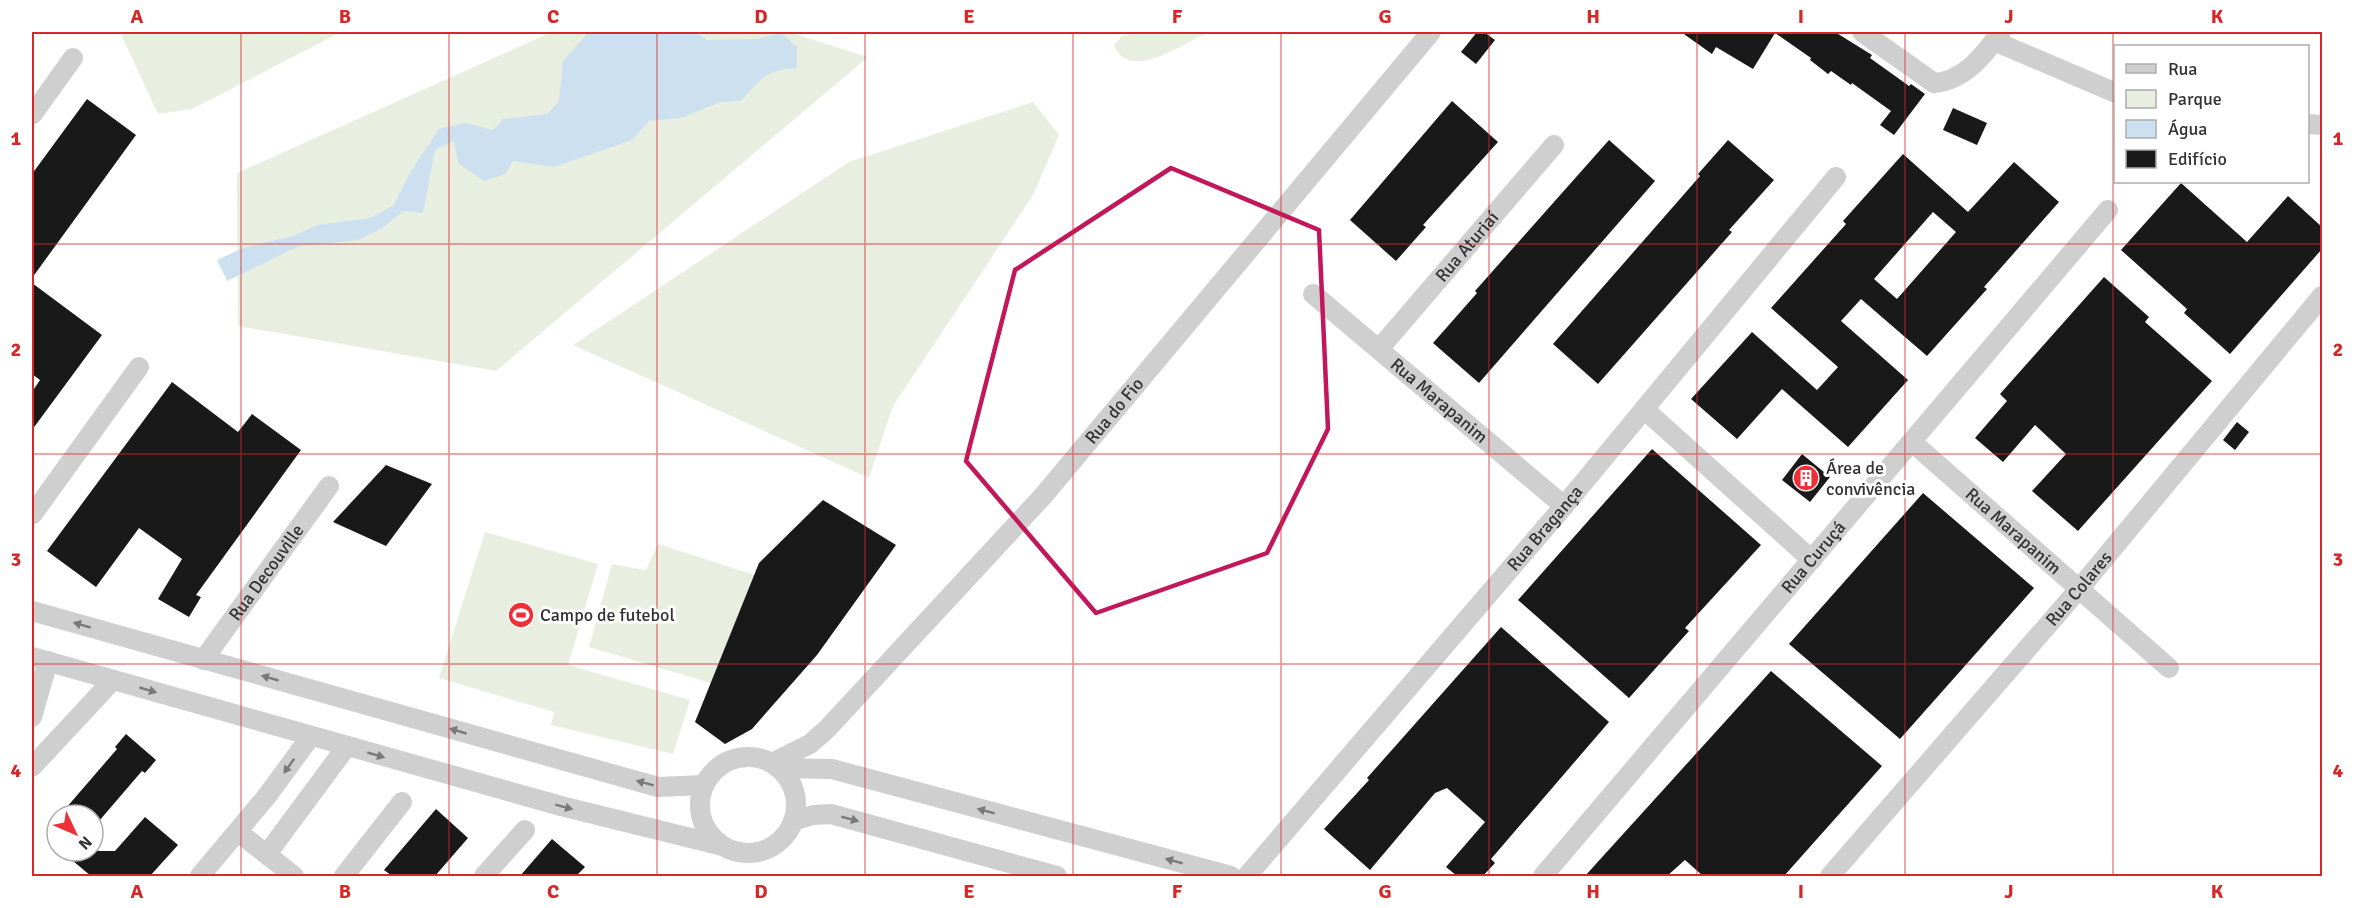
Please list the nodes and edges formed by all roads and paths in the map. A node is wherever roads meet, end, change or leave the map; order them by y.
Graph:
1 (1431, 32) edge
2 (1862, 32) edge
3 (1997, 36) edge
4 (73, 58) dead end
5 (2114, 93) edge
6 (32, 115) edge
7 (1554, 145) dead end
8 (1836, 177) dead end
9 (2108, 210) dead end
10 (1314, 294) dead end
11 (2322, 296) edge
12 (1379, 349) junction
13 (139, 367) dead end
14 (1644, 409) junction
15 (1912, 442) junction
16 (329, 486) dead end
17 (1564, 506) junction
18 (32, 515) edge
19 (1812, 560) junction
20 (2079, 589) junction
21 (32, 611) edge
22 (40, 659) edge
23 (203, 660) junction
24 (2169, 668) dead end
25 (113, 680) junction
26 (32, 717) edge
27 (311, 736) junction
28 (347, 746) junction
29 (776, 765) junction
30 (32, 767) edge
31 (704, 785) junction
32 (402, 802) dead end
33 (793, 821) junction
34 (525, 830) dead end
35 (238, 831) junction
36 (723, 846) junction
37 (267, 854) junction
38 (200, 876) edge
39 (294, 876) edge
40 (344, 876) edge
41 (484, 876) edge
42 (1057, 876) edge
43 (1231, 876) edge
44 (1247, 876) edge
45 (1543, 876) edge
46 (1830, 876) edge

1 - 29 street, Rua do Fio
2 - 3 street
3 - 5 street
4 - 6 street
7 - 12 street, Rua Aturiaí
8 - 14 street, Rua Bragança
9 - 15 street, Rua Curuçá
10 - 12 street, Rua Marapanim
11 - 20 street, Rua Colares
12 - 17 street, Rua Marapanim
13 - 18 street
14 - 17 street, Rua Bragança
14 - 19 street
15 - 19 street, Rua Curuçá
15 - 20 street, Rua Marapanim
16 - 23 street, Rua Decouville
17 - 44 street, Rua Bragança
19 - 45 street, Rua Curuçá
20 - 24 street, Rua Marapanim
20 - 46 street, Rua Colares
23 -> 21 street
22 - 25 street
22 - 26 street
31 -> 23 street
25 -> 27 street
25 - 30 street
27 - 28 street
27 -> 35 street
28 -> 36 street
28 - 37 street
29 - 31 street
29 - 33 street
43 -> 29 street
31 - 36 street
32 - 40 street
33 - 36 street
33 -> 42 street
34 - 41 street
35 - 37 street
35 - 38 street
37 - 39 street

